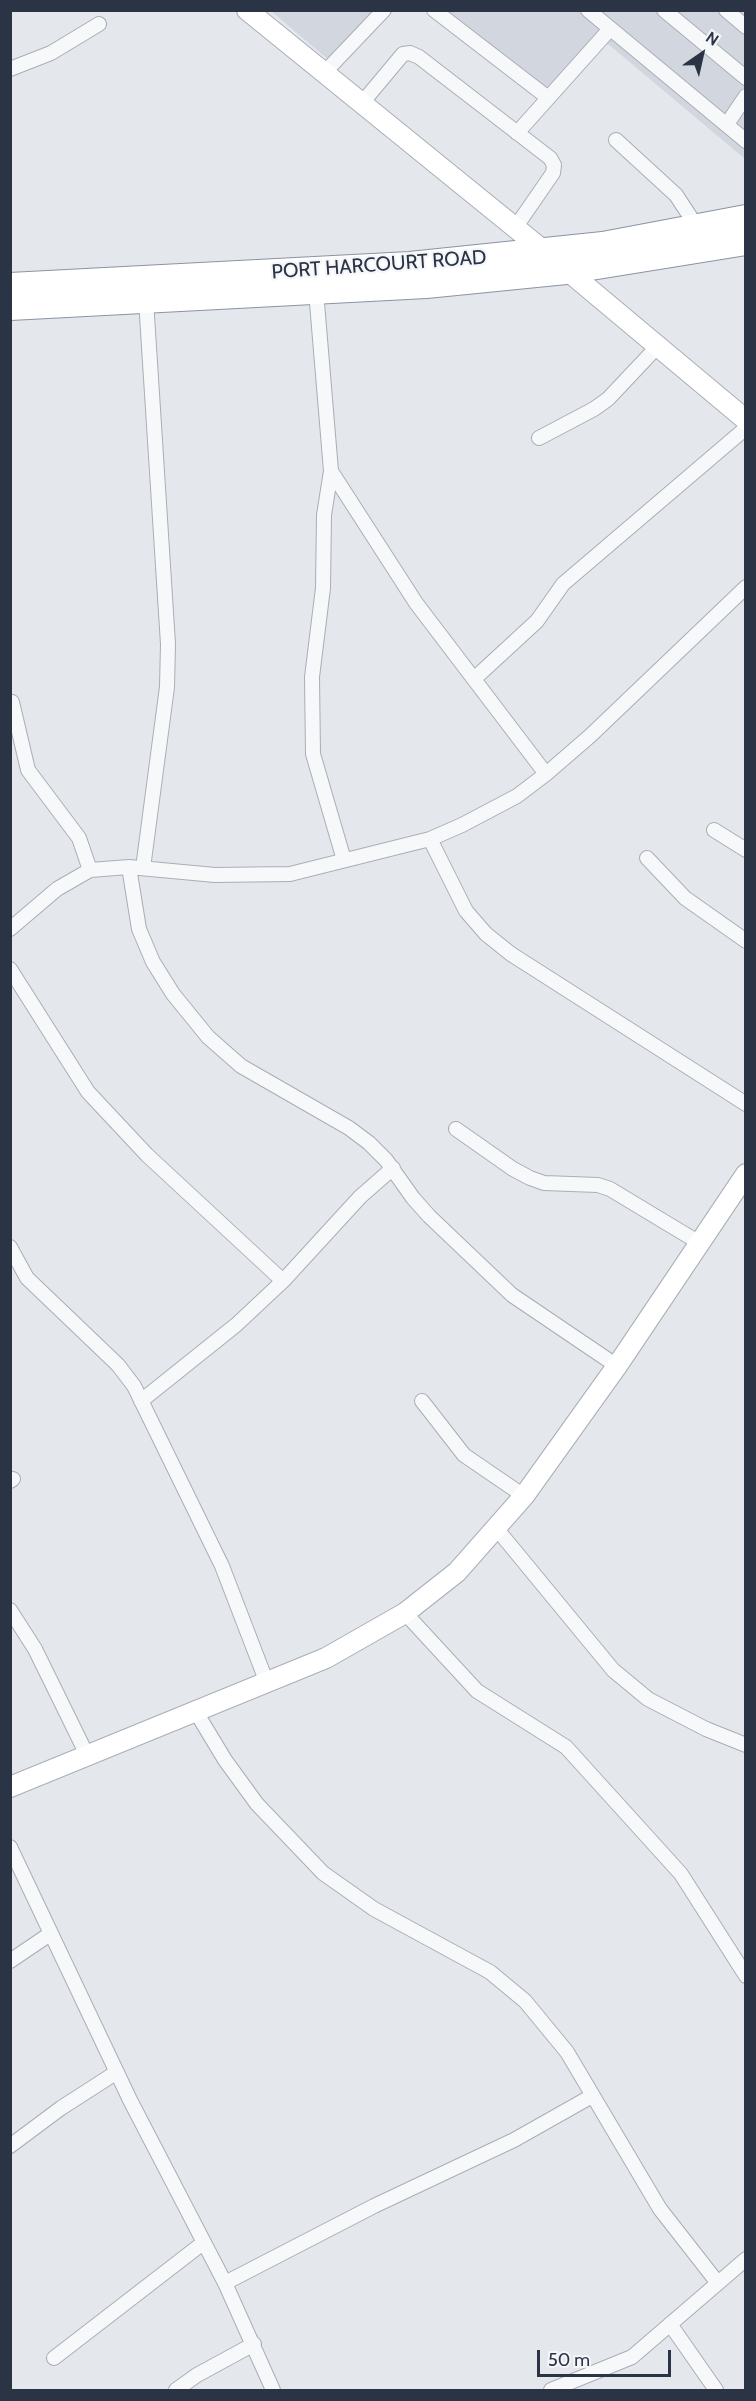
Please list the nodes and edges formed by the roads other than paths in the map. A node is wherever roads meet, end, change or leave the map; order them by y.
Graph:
1 (247, 10) edge
2 (384, 10) edge
3 (434, 10) edge
4 (588, 10) edge
5 (664, 10) edge
6 (726, 10) edge
7 (99, 24) dead end
8 (746, 27) edge
9 (610, 29) junction
10 (10, 69) edge
11 (324, 73) junction
12 (746, 78) edge
13 (746, 96) edge
14 (547, 97) junction
15 (362, 103) junction
16 (728, 124) junction
17 (517, 133) junction
18 (616, 140) dead end
19 (746, 141) edge
20 (746, 218) edge
21 (697, 227) junction
22 (515, 228) junction
23 (746, 242) edge
24 (544, 251) junction
25 (566, 272) junction
26 (10, 286) edge
27 (316, 291) junction
28 (146, 300) junction
29 (10, 307) edge
30 (657, 347) junction
31 (746, 420) edge
32 (746, 428) edge
33 (539, 438) dead end
34 (331, 471) junction
35 (746, 588) edge
36 (474, 679) junction
37 (12, 702) dead end
38 (546, 774) junction
39 (714, 830) dead end
40 (430, 839) junction
41 (746, 850) edge
42 (647, 858) dead end
43 (344, 860) junction
44 (136, 868) junction
45 (90, 870) junction
46 (10, 929) edge
47 (746, 941) edge
48 (10, 969) edge
49 (746, 1104) edge
50 (456, 1129) dead end
51 (393, 1168) junction
52 (746, 1174) edge
53 (698, 1242) junction
54 (10, 1247) edge
55 (283, 1281) junction
56 (617, 1366) junction
57 (141, 1401) junction
58 (422, 1401) dead end
59 (524, 1496) junction
60 (496, 1528) junction
61 (10, 1610) edge
62 (405, 1613) junction
63 (267, 1683) junction
64 (196, 1712) junction
65 (746, 1745) edge
66 (88, 1757) junction
67 (10, 1787) edge
68 (10, 1847) edge
69 (50, 1934) junction
70 (10, 1961) edge
71 (746, 1976) edge
72 (117, 2072) junction
73 (592, 2096) junction
74 (10, 2146) edge
75 (203, 2243) junction
76 (746, 2259) edge
77 (717, 2282) junction
78 (225, 2283) junction
79 (670, 2324) junction
80 (254, 2344) junction
81 (54, 2358) dead end
82 (176, 2391) edge
83 (273, 2391) edge
84 (551, 2391) edge
85 (716, 2391) edge

1 - 11 street
2 - 11 street
3 - 14 street
4 - 9 street
5 - 12 street
6 - 8 street
7 - 10 street
9 - 14 street
9 - 16 street
11 - 15 street
13 - 16 street
14 - 17 street
15 - 17 street
15 - 22 street
16 - 19 street
17 - 22 street
18 - 21 street
20 - 21 highway, PORT HARCOURT ROAD
21 - 24 highway, PORT HARCOURT ROAD
22 - 24 street
23 - 25 highway, PORT HARCOURT ROAD
24 - 25 street
24 - 26 highway, PORT HARCOURT ROAD
25 - 27 highway, PORT HARCOURT ROAD
25 - 30 street
27 - 28 highway, PORT HARCOURT ROAD
27 - 34 street
28 - 29 highway, PORT HARCOURT ROAD
28 - 44 street
30 - 31 street
30 - 33 street
32 - 36 street
34 - 36 street
34 - 43 street
35 - 38 street
36 - 38 street
37 - 45 street
38 - 40 street
39 - 41 street
40 - 43 street
40 - 49 street
42 - 47 street
43 - 44 street
44 - 45 street
44 - 51 street
45 - 46 street
48 - 55 street
50 - 53 street
51 - 55 street
51 - 56 street
52 - 53 street
53 - 56 street
54 - 57 street
55 - 57 street
56 - 59 street
57 - 63 street
58 - 59 street
59 - 60 street
60 - 62 street
60 - 65 street
61 - 66 street
62 - 63 street
62 - 71 street
63 - 64 street
64 - 66 street
64 - 73 street
66 - 67 street
68 - 69 street
69 - 70 street
69 - 72 street
72 - 74 street
72 - 75 street
73 - 77 street
73 - 78 street
75 - 78 street
75 - 81 street
76 - 77 street
77 - 79 street
78 - 80 street
79 - 84 street
79 - 85 street
80 - 82 street
80 - 83 street

